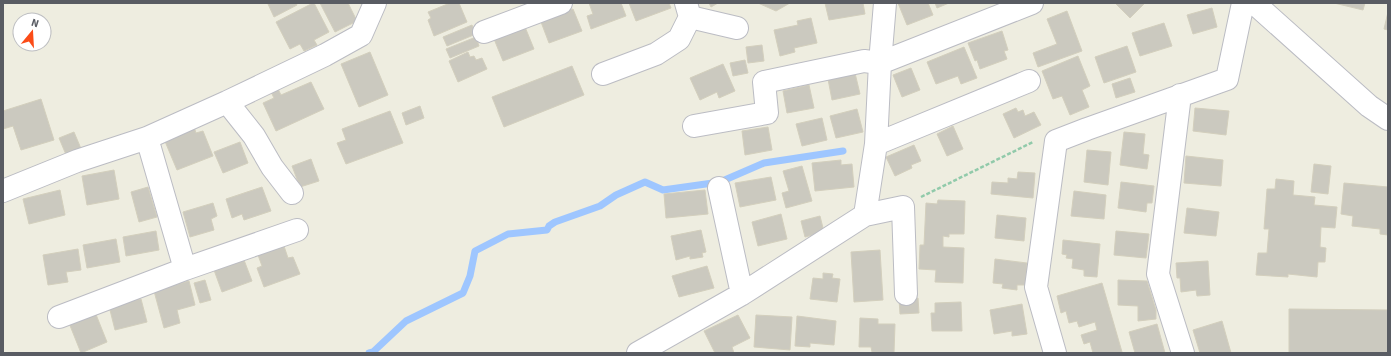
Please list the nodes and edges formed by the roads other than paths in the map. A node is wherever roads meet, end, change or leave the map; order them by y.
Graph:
1 (374, 3) edge
2 (561, 3) edge
3 (885, 3) edge
4 (1032, 3) edge
5 (1255, 4) edge
6 (688, 10) edge
7 (737, 28) dead end
8 (484, 32) dead end
9 (880, 63) junction
10 (603, 74) dead end
11 (1029, 81) dead end
12 (1180, 96) junction
13 (227, 102) junction
14 (1388, 119) edge
15 (694, 126) dead end
16 (147, 138) junction
17 (876, 144) junction
18 (719, 188) dead end
19 (3, 191) edge
20 (292, 193) dead end
21 (865, 215) junction
22 (297, 230) dead end
23 (185, 269) junction
24 (742, 294) junction
25 (906, 294) dead end
26 (59, 317) dead end
27 (654, 350) edge
28 (1055, 353) edge
29 (1183, 353) edge

1 - 13 street
2 - 8 street
3 - 9 street
4 - 9 street
5 - 12 street
5 - 14 street
6 - 7 street
6 - 10 street
9 - 15 street
9 - 17 street
11 - 17 street
12 - 28 street
12 - 29 street
13 - 16 street
13 - 20 street
16 - 19 street
16 - 23 street
17 - 21 street
18 - 24 street
21 - 24 street
21 - 25 street
22 - 23 street
23 - 26 street
24 - 27 street

